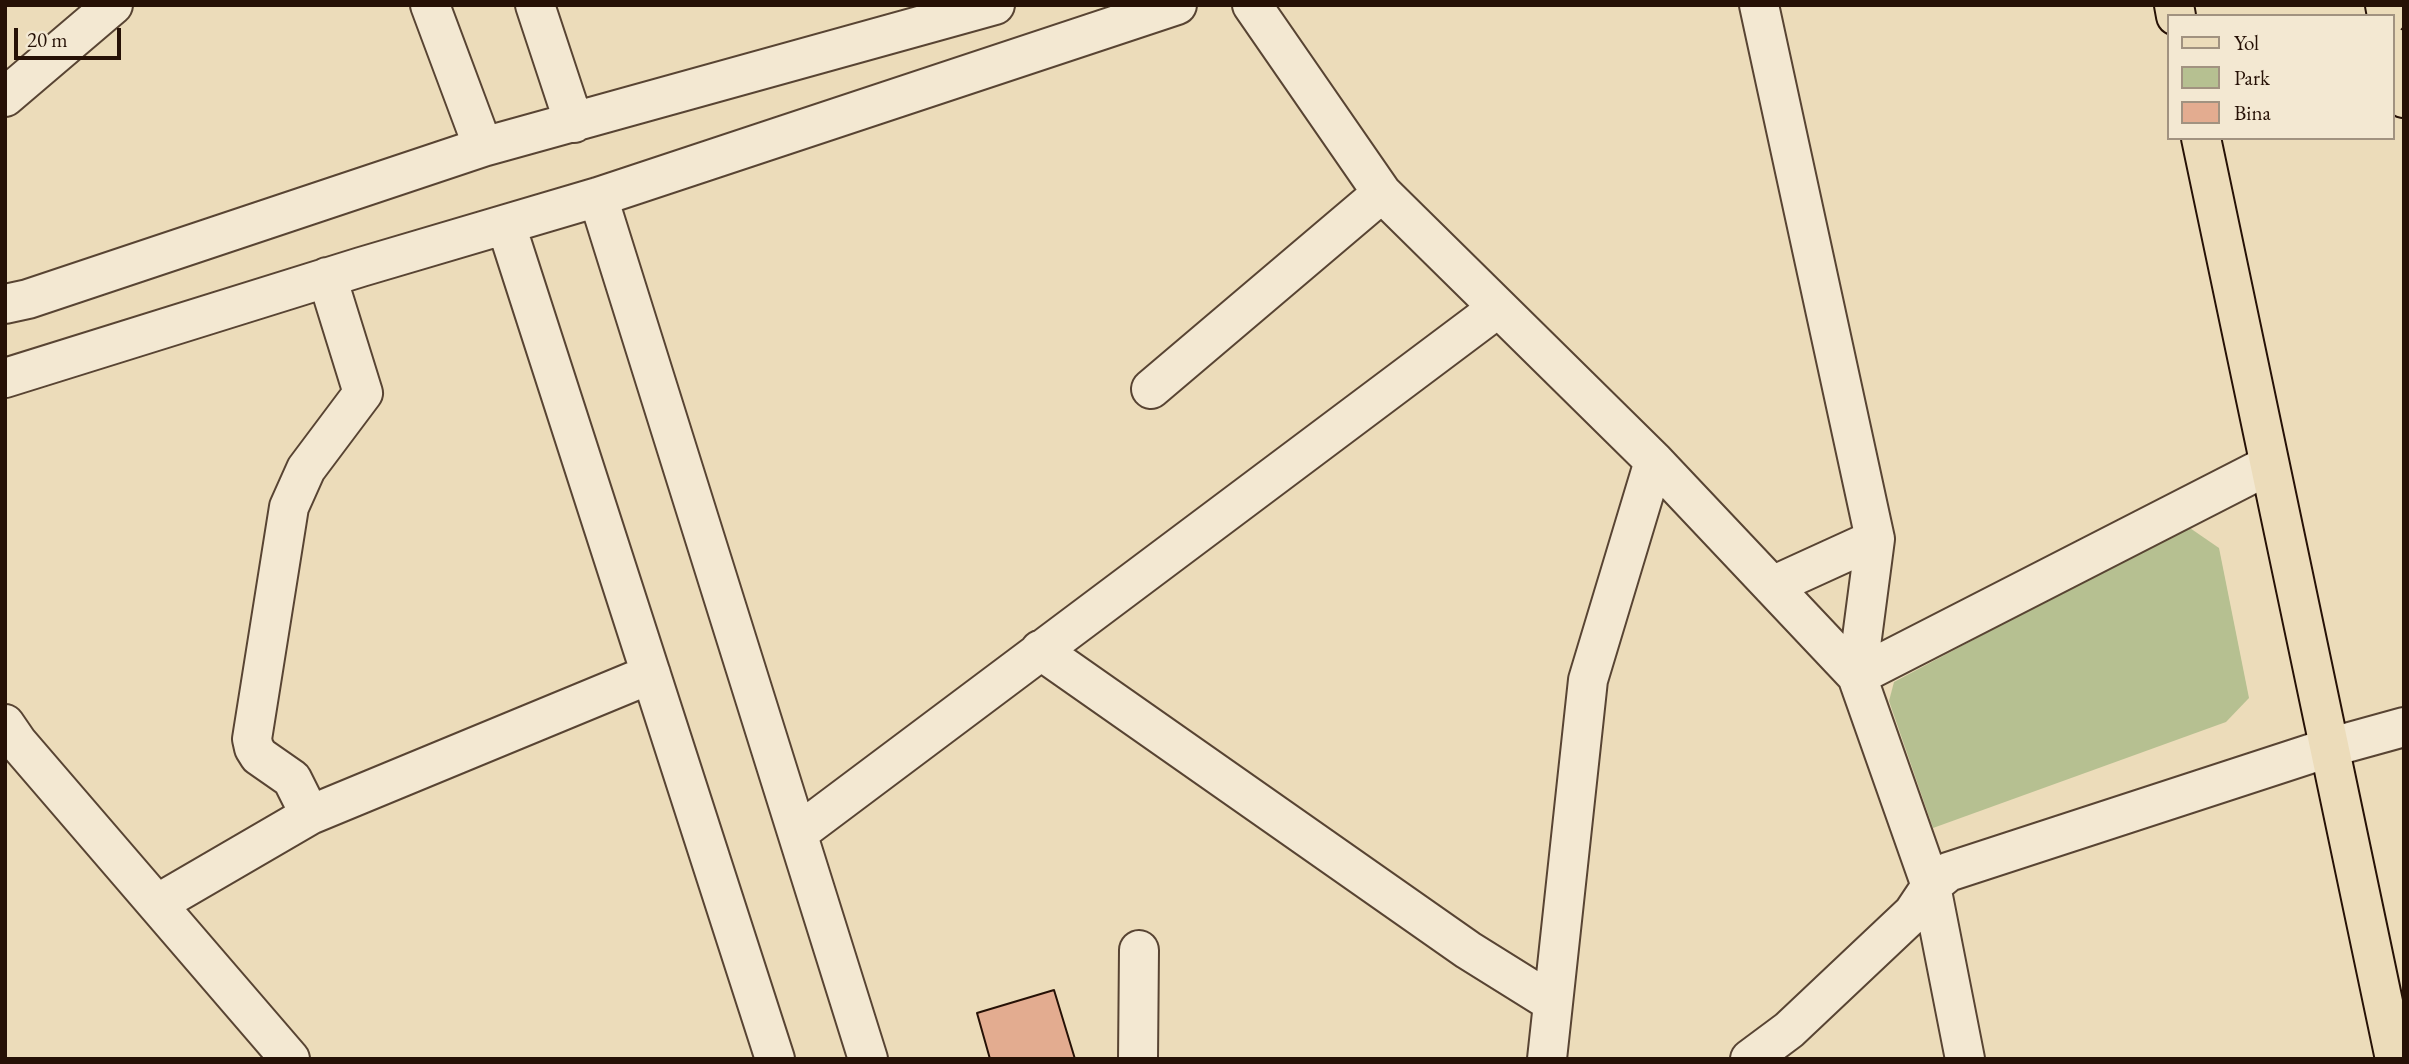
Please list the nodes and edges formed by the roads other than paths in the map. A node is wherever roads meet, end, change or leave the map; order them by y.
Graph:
1 (113, 5) edge
2 (430, 5) edge
3 (535, 5) edge
4 (995, 5) edge
5 (1177, 5) edge
6 (1252, 5) edge
7 (1759, 5) edge
8 (2395, 56) edge
9 (5, 97) edge
10 (2404, 98) edge
11 (574, 123) junction
12 (2201, 140) edge
13 (483, 147) junction
14 (1382, 193) junction
15 (598, 197) junction
16 (506, 225) junction
17 (327, 278) junction
18 (5, 304) edge
19 (1498, 308) junction
20 (5, 378) edge
21 (1151, 389) dead end
22 (1654, 461) junction
23 (2269, 465) junction
24 (1875, 539) junction
25 (1772, 586) junction
26 (1040, 650) junction
27 (651, 674) junction
28 (1857, 676) junction
29 (2404, 727) edge
30 (9, 747) edge
31 (2328, 748) junction
32 (310, 815) junction
33 (798, 833) junction
34 (1931, 886) junction
35 (156, 904) junction
36 (1139, 950) dead end
37 (1553, 1003) junction
38 (290, 1059) edge
39 (775, 1059) edge
40 (868, 1059) edge
41 (1138, 1059) edge
42 (1547, 1059) edge
43 (1750, 1059) edge
44 (1965, 1059) edge
45 (2395, 1059) edge

1 - 9 street
2 - 13 street
3 - 11 street
4 - 11 street
5 - 15 street
6 - 14 street
7 - 24 street
8 - 10 main road
11 - 13 street
12 - 23 main road
13 - 18 street
14 - 19 street
14 - 21 street
15 - 16 street
15 - 33 street
16 - 17 street
16 - 27 street
17 - 20 street
17 - 32 street
19 - 22 street
19 - 26 street
22 - 25 street
22 - 37 street
23 - 28 street
23 - 31 main road
24 - 25 street
24 - 28 street
25 - 28 street
26 - 33 street
26 - 37 street
27 - 32 street
27 - 39 street
28 - 34 street
29 - 31 street
30 - 35 street
31 - 34 street
31 - 45 main road
32 - 35 street
33 - 40 street
34 - 43 street
34 - 44 street
35 - 38 street
36 - 41 street
37 - 42 street

